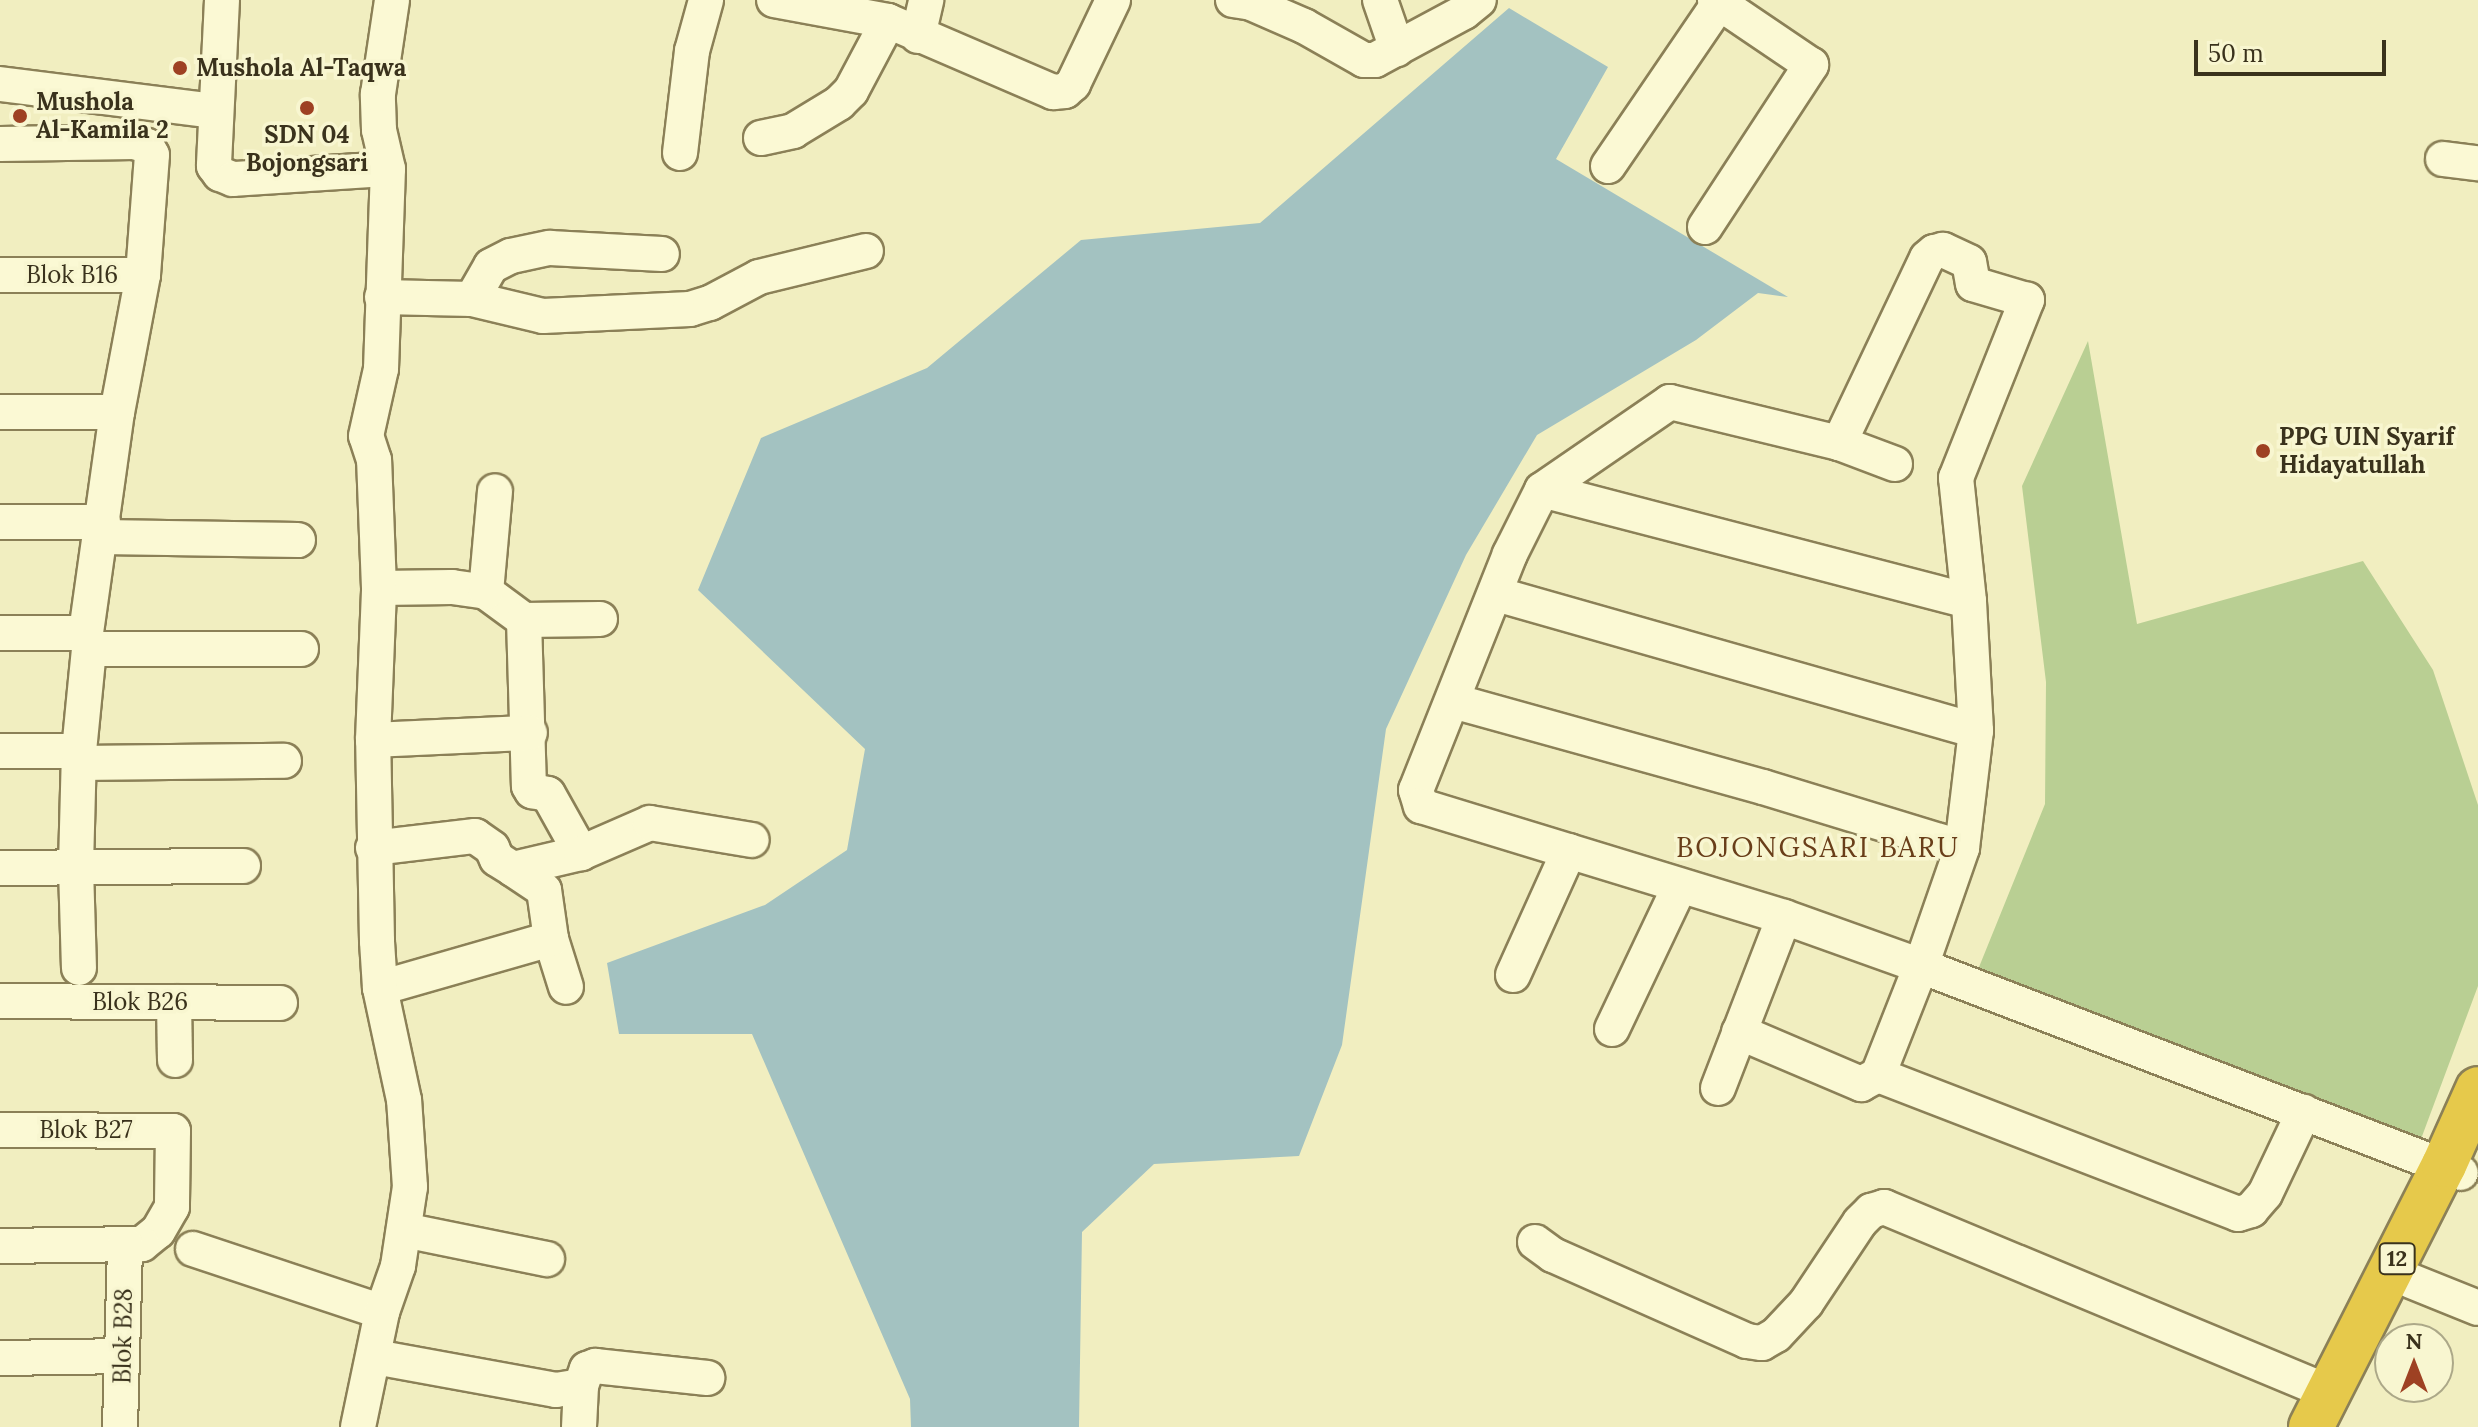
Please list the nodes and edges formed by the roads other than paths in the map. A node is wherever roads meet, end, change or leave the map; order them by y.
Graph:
1 (222, 0) edge
2 (392, 0) edge
3 (706, 0) edge
4 (774, 0) edge
5 (926, 0) edge
6 (1113, 0) edge
7 (1233, 0) edge
8 (1380, 0) edge
9 (1479, 0) edge
10 (1717, 1) edge
11 (903, 29) junction
12 (1397, 49) junction
13 (0, 84) edge
14 (215, 111) junction
15 (761, 138) dead end
16 (0, 144) edge
17 (680, 153) dead end
18 (2443, 159) dead end
19 (2478, 163) edge
20 (1608, 166) dead end
21 (388, 169) junction
22 (1705, 227) dead end
23 (866, 251) dead end
24 (662, 254) dead end
25 (0, 275) edge
26 (143, 275) junction
27 (382, 297) junction
28 (472, 299) junction
29 (0, 412) edge
30 (117, 412) junction
31 (1839, 443) junction
32 (1895, 464) dead end
33 (1542, 490) junction
34 (495, 491) dead end
35 (0, 522) edge
36 (102, 530) junction
37 (298, 540) dead end
38 (379, 588) junction
39 (486, 592) junction
40 (1496, 594) junction
41 (1969, 601) junction
42 (600, 619) dead end
43 (524, 620) junction
44 (0, 633) edge
45 (88, 641) junction
46 (301, 649) dead end
47 (1453, 701) junction
48 (1976, 731) junction
49 (530, 733) junction
50 (373, 740) junction
51 (0, 751) edge
52 (79, 757) junction
53 (284, 761) dead end
54 (752, 840) dead end
55 (373, 848) junction
56 (1962, 848) junction
57 (1569, 851) junction
58 (581, 853) junction
59 (243, 866) dead end
60 (0, 868) edge
61 (76, 868) junction
62 (513, 869) junction
63 (1680, 886) junction
64 (1784, 917) junction
65 (551, 939) junction
66 (1921, 966) junction
67 (79, 968) dead end
68 (1513, 975) dead end
69 (566, 987) dead end
70 (380, 988) junction
71 (0, 1001) edge
72 (174, 1002) junction
73 (280, 1003) dead end
74 (1612, 1029) dead end
75 (1739, 1032) junction
76 (175, 1060) dead end
77 (1878, 1075) junction
78 (1718, 1088) dead end
79 (2478, 1089) edge
80 (2304, 1112) junction
81 (0, 1130) edge
82 (2461, 1158) edge
83 (404, 1230) junction
84 (1535, 1242) dead end
85 (125, 1244) junction
86 (0, 1246) edge
87 (193, 1249) dead end
88 (547, 1259) dead end
89 (2411, 1281) junction
90 (2478, 1308) edge
91 (382, 1312) junction
92 (122, 1356) junction
93 (375, 1357) junction
94 (0, 1358) edge
95 (707, 1378) dead end
96 (581, 1386) junction
97 (2327, 1415) edge
98 (120, 1427) edge
99 (358, 1427) edge
100 (579, 1427) edge

1 - 14 street
2 - 21 street
3 - 17 street
4 - 11 street
5 - 11 street
6 - 11 street
7 - 12 street
8 - 12 street
9 - 12 street
10 - 20 street
10 - 22 street
11 - 15 street
13 - 14 street
14 - 21 street
16 - 26 street
18 - 19 street
21 - 27 street
23 - 28 street
24 - 28 street
25 - 26 street, Blok B16
26 - 30 street
27 - 28 street
27 - 38 street
29 - 30 street
30 - 36 street
31 - 32 street
31 - 33 street
31 - 41 street
33 - 40 street
33 - 41 street
34 - 39 street
35 - 36 street
36 - 37 street
36 - 45 street
38 - 39 street
38 - 50 street
39 - 43 street
40 - 47 street
40 - 48 street
41 - 48 street
42 - 43 street
43 - 49 street
44 - 45 street
45 - 46 street
45 - 52 street
47 - 56 street
47 - 57 street
48 - 56 street
49 - 50 street
49 - 58 street
50 - 55 street
51 - 52 street
52 - 53 street
52 - 61 street
54 - 58 street
55 - 62 street
55 - 70 street
56 - 66 street
57 - 63 street
57 - 68 street
58 - 62 street
59 - 61 street
60 - 61 street
61 - 67 street
62 - 65 street
63 - 64 street
63 - 74 street
64 - 66 street
64 - 75 street
65 - 69 street
65 - 70 street
66 - 77 street
66 - 80 street
70 - 83 street
71 - 72 street, Blok B26
72 - 73 street, Blok B26
72 - 76 street
75 - 77 street
75 - 78 street
77 - 80 street
79 - 82 highway, 12
80 - 82 street
81 - 85 street, Blok B27
82 - 89 highway, 12
82 - 97 highway, 12
83 - 88 street
83 - 91 street
84 - 97 street
85 - 86 street
85 - 92 street, Blok B28
87 - 91 street
89 - 90 street
89 - 97 highway, 12
91 - 93 street
92 - 94 street
92 - 98 street, Blok B28
93 - 96 street
93 - 99 street
95 - 96 street
96 - 100 street

